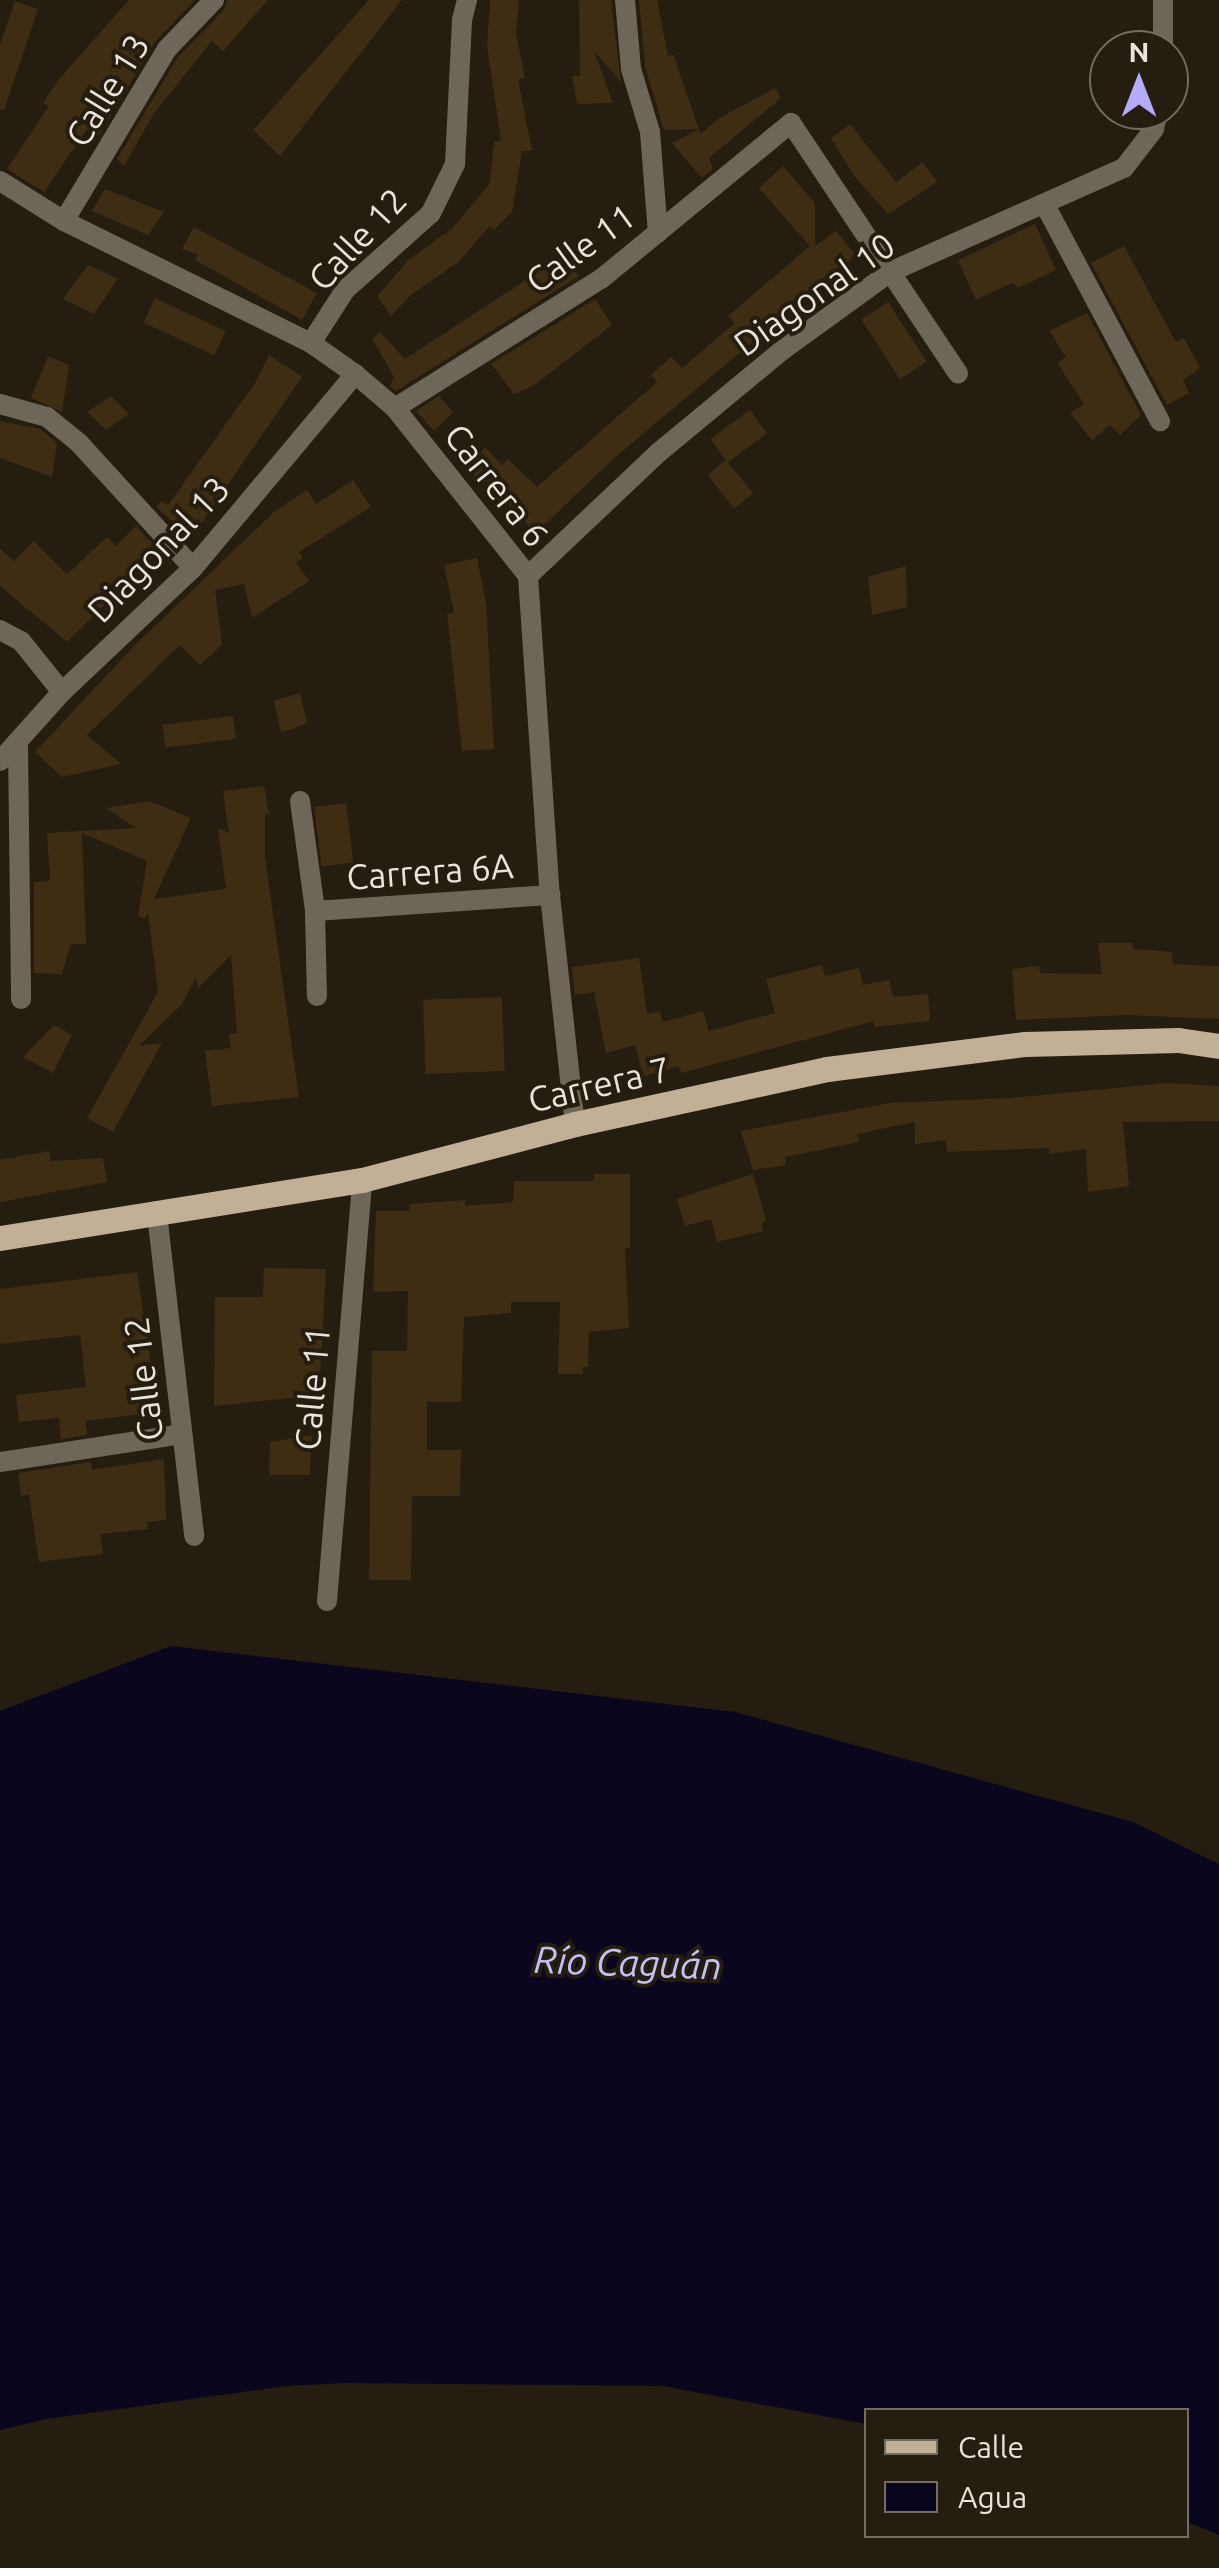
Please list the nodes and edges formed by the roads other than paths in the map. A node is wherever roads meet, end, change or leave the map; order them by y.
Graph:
1 (214, 0) edge
2 (467, 0) edge
3 (625, 0) edge
4 (1163, 0) edge
5 (1163, 30) edge
6 (1153, 130) edge
7 (0, 181) edge
8 (1046, 205) junction
9 (64, 222) junction
10 (658, 233) junction
11 (890, 272) junction
12 (311, 344) junction
13 (958, 373) dead end
14 (355, 374) junction
15 (0, 404) edge
16 (395, 408) junction
17 (1160, 421) dead end
18 (193, 568) junction
19 (528, 576) junction
20 (0, 630) edge
21 (62, 692) junction
22 (18, 746) junction
23 (0, 761) edge
24 (300, 801) dead end
25 (550, 895) junction
26 (315, 911) junction
27 (316, 996) dead end
28 (21, 999) dead end
29 (1219, 1046) edge
30 (575, 1124) junction
31 (362, 1180) junction
32 (157, 1214) junction
33 (0, 1238) edge
34 (182, 1434) junction
35 (0, 1462) edge
36 (194, 1536) dead end
37 (327, 1601) dead end

1 - 9 street, Calle 13
2 - 12 street, Calle 12
3 - 10 street
4 - 5 street
6 - 8 street, Diagonal 10
7 - 9 street, Carrera 6
8 - 11 street, Diagonal 10
8 - 17 street
9 - 12 street, Carrera 6
10 - 11 street, Calle 11
10 - 16 street, Calle 11
11 - 13 street
11 - 19 street, Diagonal 10
12 - 14 street, Carrera 6
14 - 16 street, Carrera 6
14 - 18 street, Diagonal 13
15 - 18 street
16 - 19 street, Carrera 6
18 - 21 street, Diagonal 13
19 - 25 street, Carrera 6
20 - 21 street
21 - 22 street, Diagonal 13
22 - 23 street, Diagonal 13
22 - 28 street
24 - 26 street
25 - 26 street, Carrera 6A
25 - 30 street, Carrera 6
26 - 27 street
29 - 30 main road, Carrera 7
30 - 31 main road, Carrera 7
31 - 32 main road, Carrera 7
31 - 37 street, Calle 11
32 - 33 main road, Carrera 7
32 - 34 street, Calle 12
34 - 35 street
34 - 36 street, Calle 12

